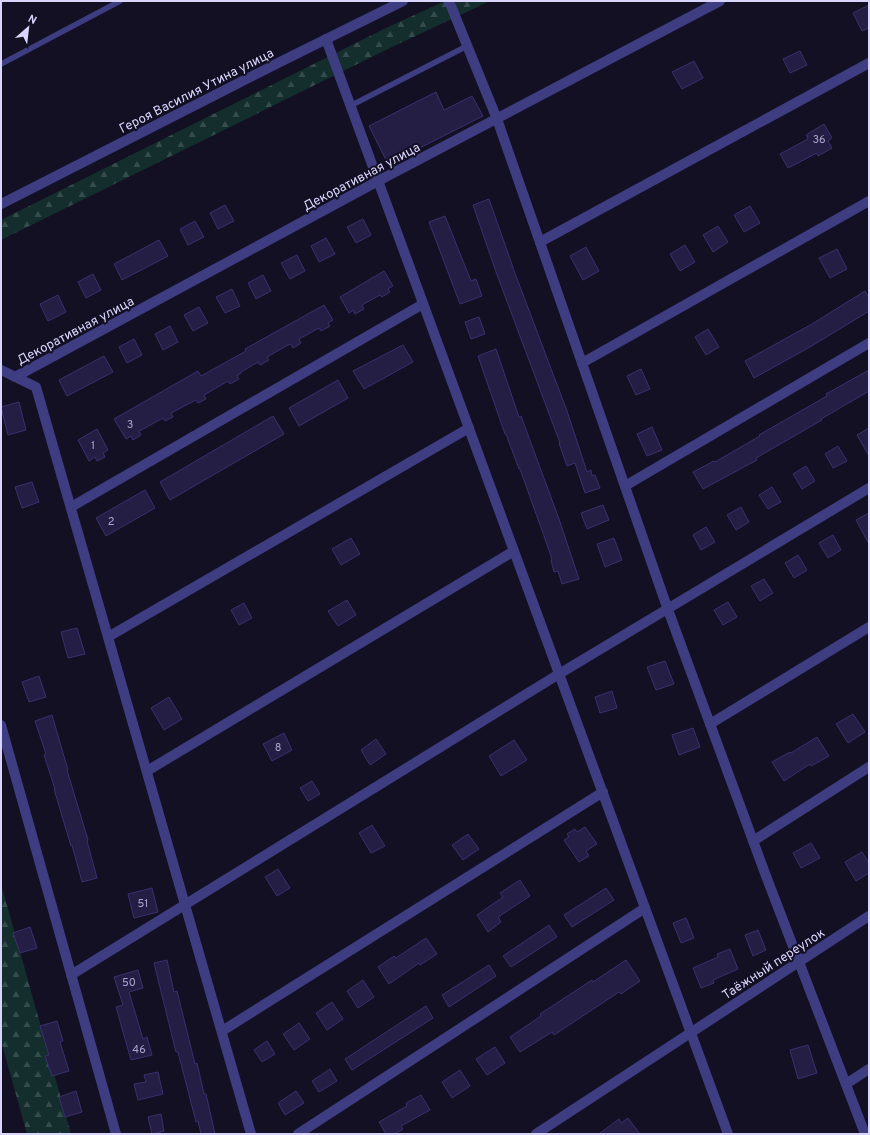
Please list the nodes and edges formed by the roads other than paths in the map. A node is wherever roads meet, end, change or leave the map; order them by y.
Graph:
1 (120, 1) edge
2 (404, 1) edge
3 (449, 1) edge
4 (720, 1) edge
5 (326, 39) junction
6 (467, 46) junction
7 (869, 63) edge
8 (1, 64) edge
9 (350, 106) junction
10 (497, 119) junction
11 (378, 181) junction
12 (869, 201) edge
13 (1, 204) edge
14 (540, 242) junction
15 (423, 304) junction
16 (869, 343) edge
17 (582, 363) junction
18 (1, 370) edge
19 (15, 377) junction
20 (469, 428) junction
21 (625, 486) junction
22 (869, 488) edge
23 (71, 507) junction
24 (514, 551) junction
25 (668, 608) junction
26 (869, 627) edge
27 (108, 637) junction
28 (559, 674) junction
29 (710, 724) junction
30 (1, 725) edge
31 (869, 767) edge
32 (147, 770) junction
33 (602, 792) junction
34 (753, 841) junction
35 (185, 905) junction
36 (645, 908) junction
37 (869, 916) edge
38 (799, 961) junction
39 (71, 976) junction
40 (222, 1031) junction
41 (691, 1032) junction
42 (869, 1069) edge
43 (846, 1084) junction
44 (116, 1134) edge
45 (251, 1134) edge
46 (298, 1134) edge
47 (536, 1134) edge
48 (728, 1134) edge
49 (865, 1134) edge

1 - 8 lane
2 - 5 street, Героя Василия Утина улица
3 - 6 street
4 - 10 street, Декоративная улица
5 - 9 street
5 - 13 street, Героя Василия Утина улица
6 - 9 lane
6 - 10 street
7 - 14 street
9 - 11 street
10 - 11 street, Декоративная улица
10 - 14 street
11 - 15 street
11 - 19 street, Декоративная улица
12 - 17 street
14 - 17 street
15 - 20 street
15 - 23 street
16 - 21 street
17 - 21 street
18 - 19 street
19 - 23 street
20 - 24 street
20 - 27 street
21 - 25 street
22 - 25 street
23 - 27 street
24 - 28 street
24 - 32 street
25 - 28 street
25 - 29 street
26 - 29 street
27 - 32 street
28 - 33 street
28 - 35 street
29 - 34 street
30 - 39 street
31 - 34 street
32 - 35 street
33 - 36 street
33 - 40 street
34 - 38 street
35 - 39 street
35 - 40 street
36 - 41 street
36 - 46 street
37 - 38 street, Таёжный переулок
38 - 41 street, Таёжный переулок
38 - 43 street
39 - 44 street
40 - 45 street
41 - 47 street, Таёжный переулок
41 - 48 street
42 - 43 street
43 - 49 street

